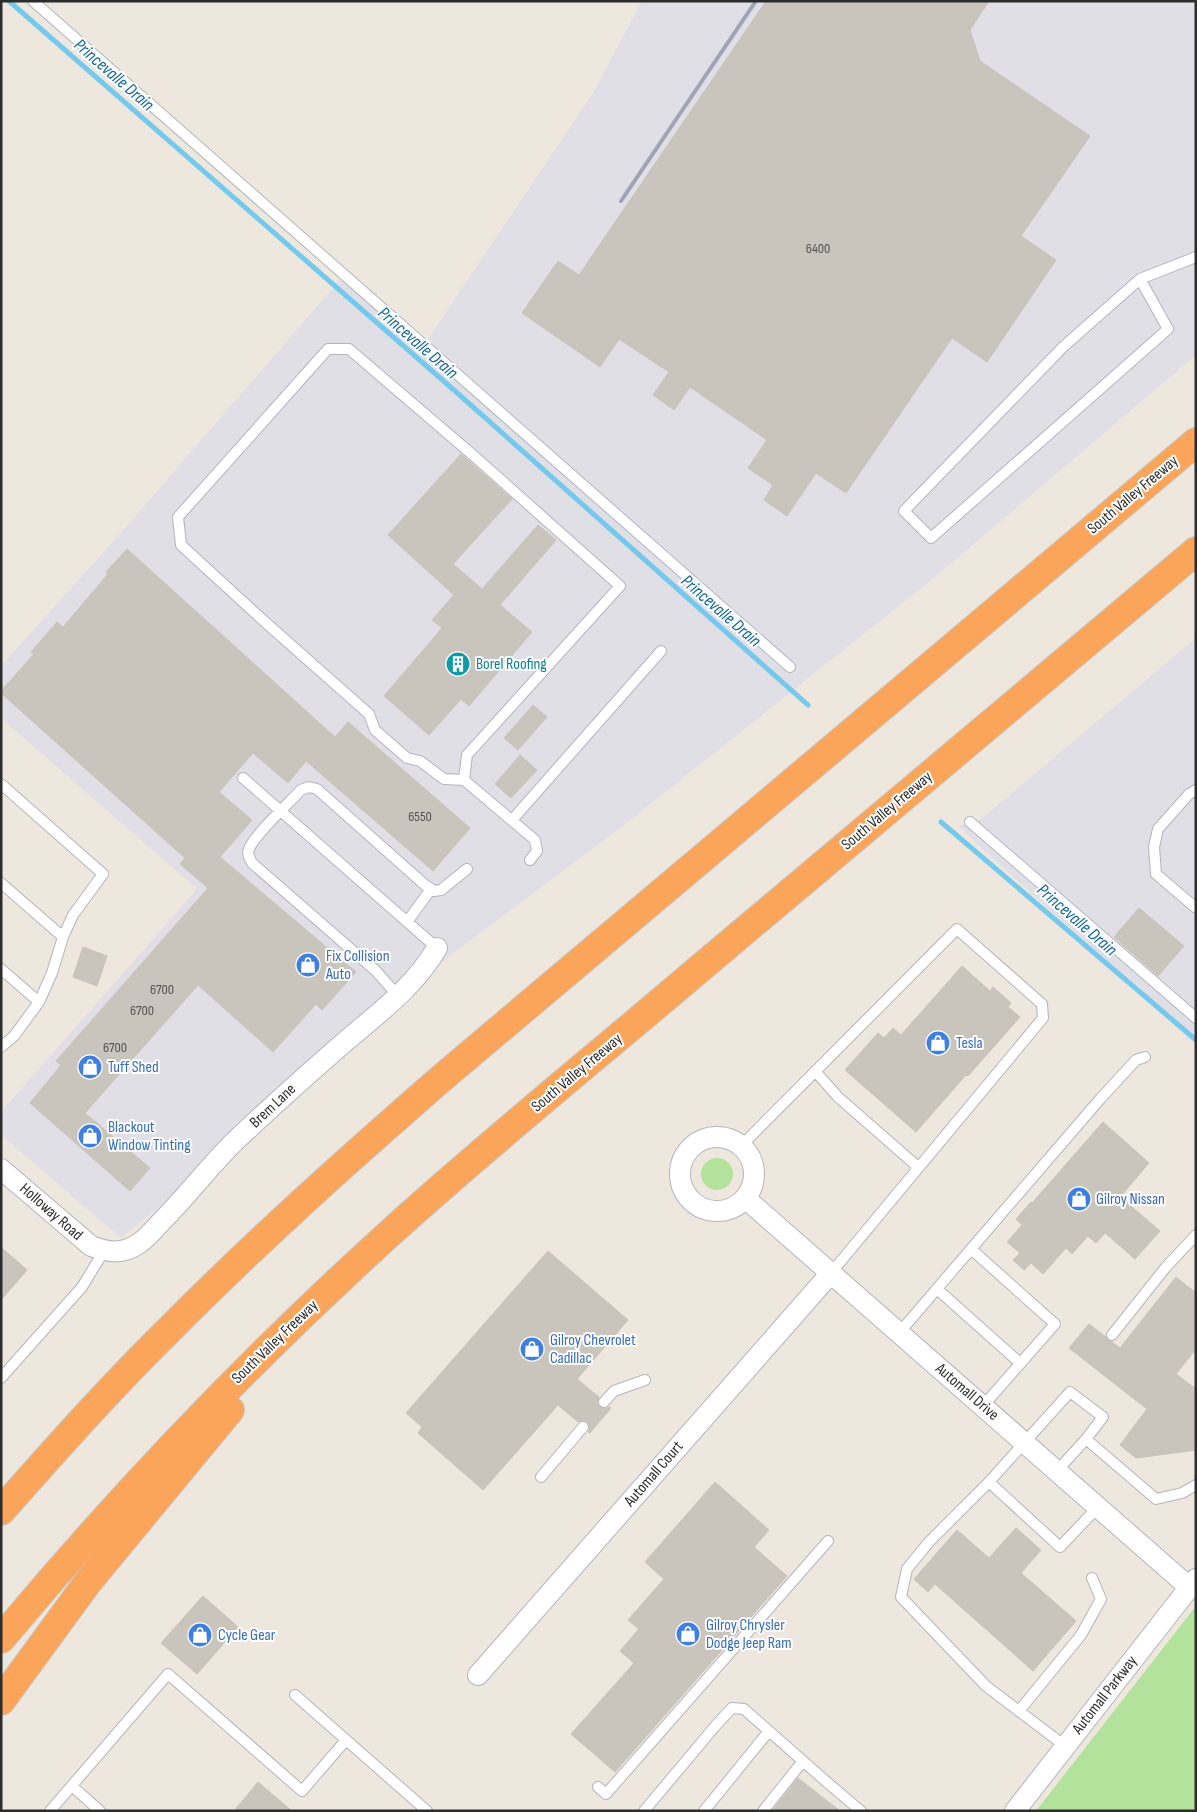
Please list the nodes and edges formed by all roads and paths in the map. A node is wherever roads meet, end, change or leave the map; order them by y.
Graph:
1 (33, 1) edge
2 (1196, 257) edge
3 (1140, 279) junction
4 (1196, 442) edge
5 (1196, 551) edge
6 (661, 651) dead end
7 (790, 666) dead end
8 (244, 778) dead end
9 (464, 780) junction
10 (1, 784) edge
11 (1196, 790) edge
12 (282, 811) junction
13 (512, 820) junction
14 (970, 822) dead end
15 (530, 860) dead end
16 (467, 868) dead end
17 (1, 883) edge
18 (431, 889) junction
19 (1196, 908) edge
20 (407, 922) junction
21 (63, 937) junction
22 (437, 948) joint
23 (1, 969) edge
24 (398, 996) junction
25 (39, 1002) junction
26 (1196, 1018) edge
27 (1, 1047) edge
28 (1145, 1057) dead end
29 (815, 1071) junction
30 (741, 1146) junction
31 (918, 1167) junction
32 (1, 1169) edge
33 (745, 1198) junction
34 (1196, 1234) edge
35 (971, 1249) junction
36 (104, 1251) junction
37 (831, 1273) junction
38 (336, 1284) junction
39 (937, 1289) junction
40 (899, 1333) junction
41 (1112, 1335) dead end
42 (1020, 1363) junction
43 (1, 1378) edge
44 (645, 1380) dead end
45 (604, 1402) dead end
46 (982, 1406) junction
47 (583, 1427) dead end
48 (1086, 1439) junction
49 (1024, 1442) junction
50 (39, 1468) junction
51 (1057, 1471) junction
52 (541, 1477) dead end
53 (989, 1482) junction
54 (1196, 1485) edge
55 (1, 1494) edge
56 (1098, 1507) junction
57 (1, 1511) edge
58 (828, 1541) dead end
59 (1092, 1578) dead end
60 (1192, 1583) edge
61 (1, 1640) edge
62 (478, 1675) dead end
63 (295, 1695) dead end
64 (1, 1702) edge
65 (1019, 1710) junction
66 (769, 1731) junction
67 (346, 1740) junction
68 (1065, 1746) junction
69 (803, 1761) junction
70 (72, 1786) junction
71 (598, 1787) dead end
72 (645, 1810) edge
73 (50, 1811) edge
74 (100, 1811) edge
75 (427, 1811) edge
76 (704, 1811) edge
77 (763, 1811) edge
78 (861, 1811) edge
79 (1014, 1811) edge

1 - 7 lane
2 - 3 lane
3 - 3 lane
4 - 50 highway, South Valley Freeway
5 - 38 highway, South Valley Freeway
6 - 13 lane
8 - 12 lane
9 - 9 lane
9 - 13 lane
10 - 21 lane
11 - 19 lane
12 - 18 lane
12 - 20 lane
12 - 24 lane
13 - 15 lane
14 - 26 lane
16 - 18 lane
17 - 21 lane
18 - 20 lane
20 - 22 lane
21 - 25 lane
22 - 24 street, Brem Lane
23 - 25 lane
24 - 36 street, Brem Lane
25 - 27 lane
28 - 35 lane
29 - 30 lane
29 - 31 lane
29 - 31 lane
30 - 33 street
30 - 33 street
31 - 37 lane
32 - 36 street, Holloway Road
33 - 37 street, Automall Drive
34 - 41 lane
35 - 39 lane
35 - 42 lane
36 - 43 lane
37 - 40 street, Automall Drive
37 - 62 street, Automall Court
38 - 61 highway, South Valley Freeway
38 - 64 highway
39 - 40 lane
39 - 42 lane
40 - 46 street, Automall Drive
42 - 46 lane
44 - 45 lane
46 - 49 street, Automall Drive
47 - 52 lane
48 - 49 lane
48 - 51 lane
48 - 54 lane
49 - 51 street, Automall Drive
49 - 53 lane
50 - 55 highway
50 - 57 highway, South Valley Freeway
51 - 56 street, Automall Drive
53 - 56 lane
53 - 65 lane
56 - 60 street, Automall Drive
58 - 71 lane
59 - 65 lane
60 - 68 street, Automall Parkway
63 - 67 lane
65 - 68 lane
66 - 69 lane
66 - 72 lane
66 - 76 lane
67 - 70 lane
67 - 75 lane
68 - 79 street, Automall Parkway
69 - 77 lane
69 - 78 lane
70 - 73 lane
70 - 74 lane

